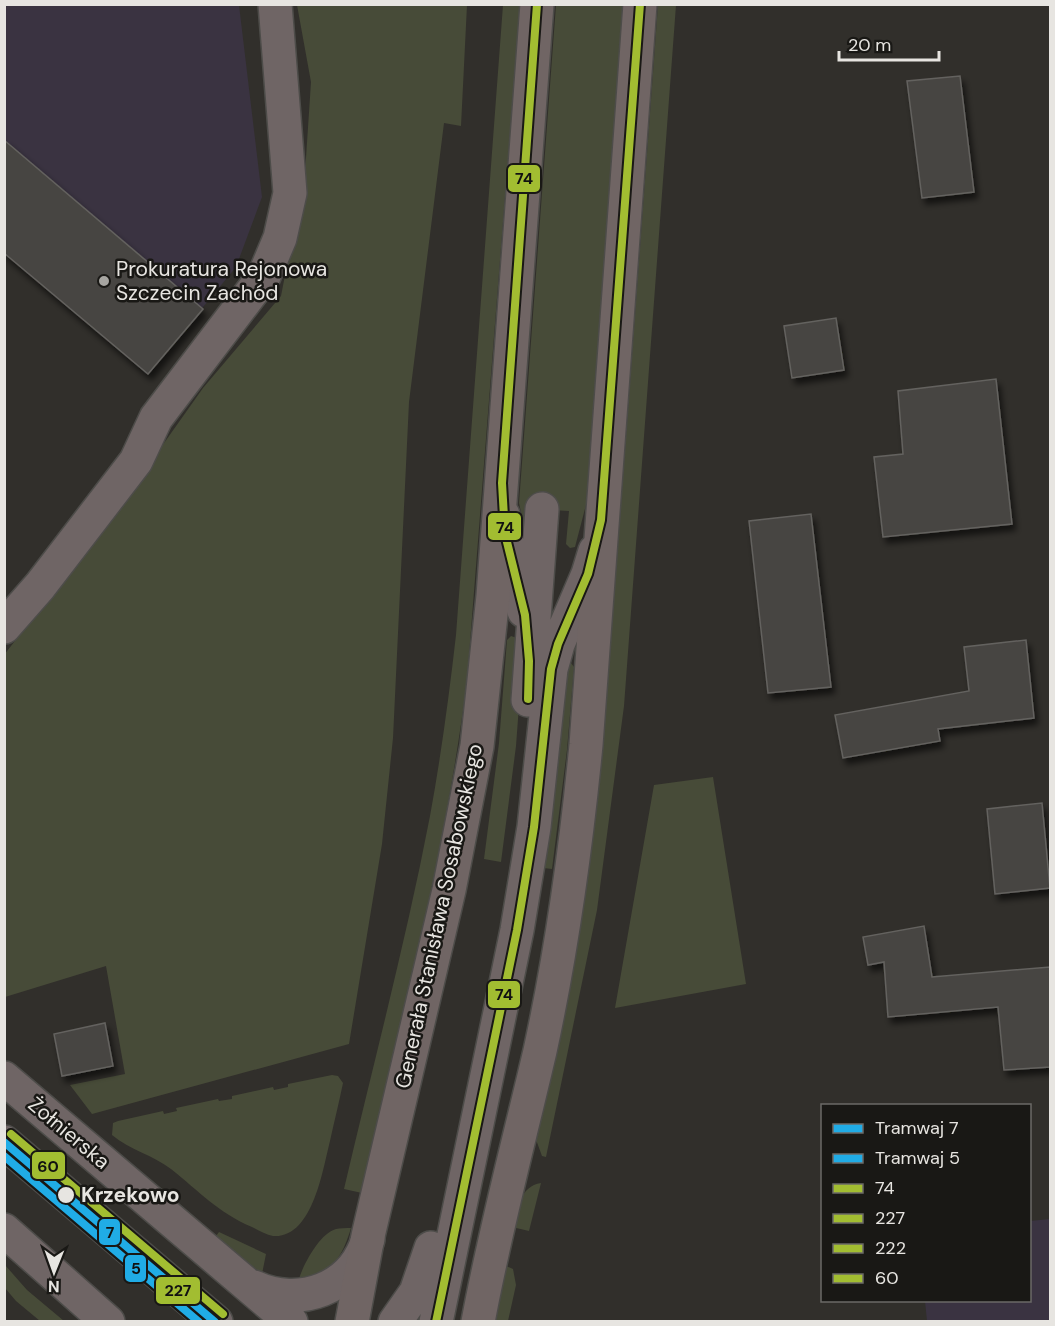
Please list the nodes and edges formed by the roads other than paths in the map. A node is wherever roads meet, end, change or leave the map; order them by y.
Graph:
1 (274, 4) edge
2 (537, 4) edge
3 (640, 4) edge
4 (502, 483) junction
5 (603, 502) junction
6 (551, 510) dead end
7 (4, 627) edge
8 (538, 699) junction
9 (4, 1078) edge
10 (4, 1142) edge
11 (4, 1168) edge
12 (4, 1230) edge
13 (368, 1236) junction
14 (431, 1248) junction
15 (242, 1280) junction
16 (108, 1322) edge
17 (185, 1322) edge
18 (216, 1322) edge
19 (291, 1322) edge
20 (352, 1322) edge
21 (395, 1322) edge
22 (416, 1322) edge
23 (434, 1322) edge
24 (478, 1322) edge

1 - 7 street
2 - 4 main road, Generała Stanisława Sosabowskiego
3 - 5 main road
4 - 8 street
4 - 13 main road, Generała Stanisława Sosabowskiego
5 - 8 street
5 - 24 main road
6 - 8 street
8 - 14 street
8 - 23 street
9 - 15 street, Żołnierska
10 - 18 street
11 - 17 street
12 - 16 street
13 - 15 street, Żołnierska
13 - 20 main road, Generała Stanisława Sosabowskiego
14 - 21 street
14 - 22 street
15 - 19 street, Żołnierska

